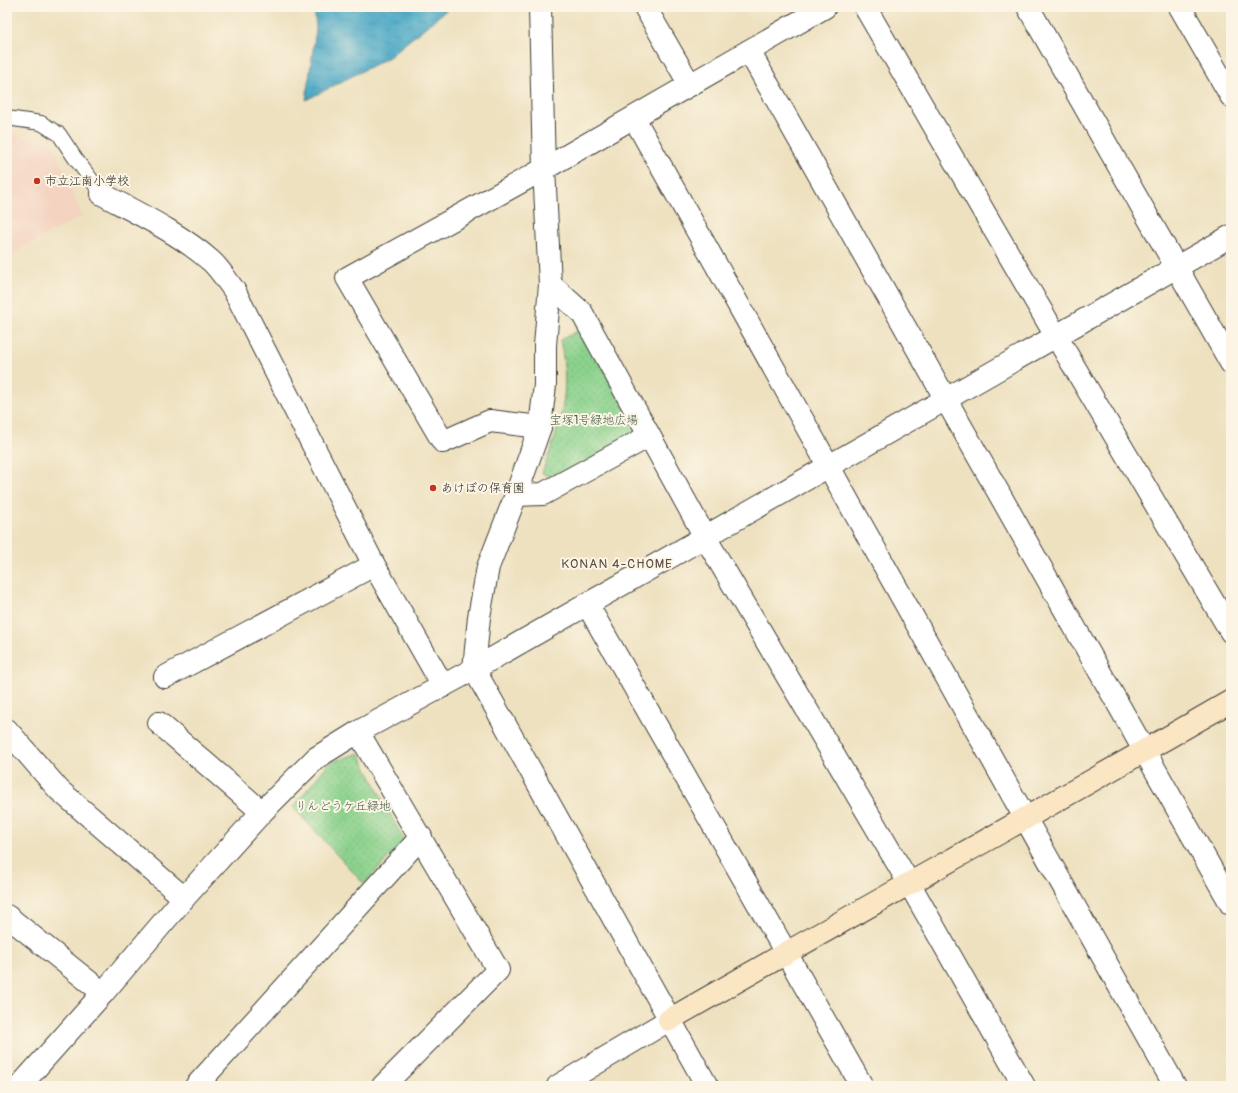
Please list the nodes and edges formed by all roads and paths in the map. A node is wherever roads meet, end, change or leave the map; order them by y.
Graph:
1 (540, 7) edge
2 (645, 7) edge
3 (865, 7) edge
4 (1028, 7) edge
5 (1180, 7) edge
6 (815, 9) edge
7 (749, 51) junction
8 (690, 85) junction
9 (1231, 96) edge
10 (7, 118) edge
11 (634, 118) junction
12 (544, 169) junction
13 (102, 194) joint
14 (1231, 236) edge
15 (1176, 267) junction
16 (550, 284) junction
17 (1056, 336) junction
18 (1231, 363) edge
19 (946, 399) junction
20 (540, 427) junction
21 (649, 436) junction
22 (829, 466) junction
23 (516, 496) junction
24 (705, 537) junction
25 (374, 565) junction
26 (588, 604) junction
27 (1231, 632) edge
28 (474, 669) junction
29 (165, 677) dead end
30 (443, 686) junction
31 (1231, 701) edge
32 (159, 723) dead end
33 (7, 730) edge
34 (358, 732) junction
35 (1144, 751) junction
36 (262, 812) junction
37 (1025, 819) junction
38 (421, 837) junction
39 (909, 883) junction
40 (184, 898) junction
41 (1231, 904) edge
42 (7, 916) edge
43 (786, 952) junction
44 (103, 993) junction
45 (669, 1020) junction
46 (20, 1086) edge
47 (196, 1086) edge
48 (383, 1086) edge
49 (558, 1086) edge
50 (707, 1086) edge
51 (862, 1086) edge
52 (1024, 1086) edge
53 (1174, 1086) edge

1 - 12 street
2 - 8 street
3 - 17 street
4 - 15 street
5 - 9 street
6 - 7 street
7 - 8 street
7 - 19 street
8 - 11 street
10 - 13 lane
11 - 12 street
11 - 22 street
12 - 16 street
12 - 20 street
13 - 25 street
14 - 15 street
15 - 17 street
15 - 18 street
16 - 20 street
16 - 21 street
17 - 19 street
17 - 27 street
19 - 22 street
19 - 35 street
20 - 23 street
21 - 23 street
21 - 24 street
22 - 24 street
22 - 37 street
23 - 28 street
24 - 26 street
24 - 39 street
25 - 29 street
25 - 30 street
26 - 28 street
26 - 43 street
28 - 30 street
28 - 45 street
30 - 34 street
31 - 35 street
32 - 36 street
33 - 40 street
34 - 36 street
34 - 38 street
35 - 37 street
35 - 41 street
36 - 40 street
37 - 39 street
37 - 53 street
38 - 47 street
38 - 48 street
39 - 43 street
39 - 52 street
40 - 44 street
42 - 44 street
43 - 45 street
43 - 51 street
44 - 46 street
45 - 49 street
45 - 50 street

